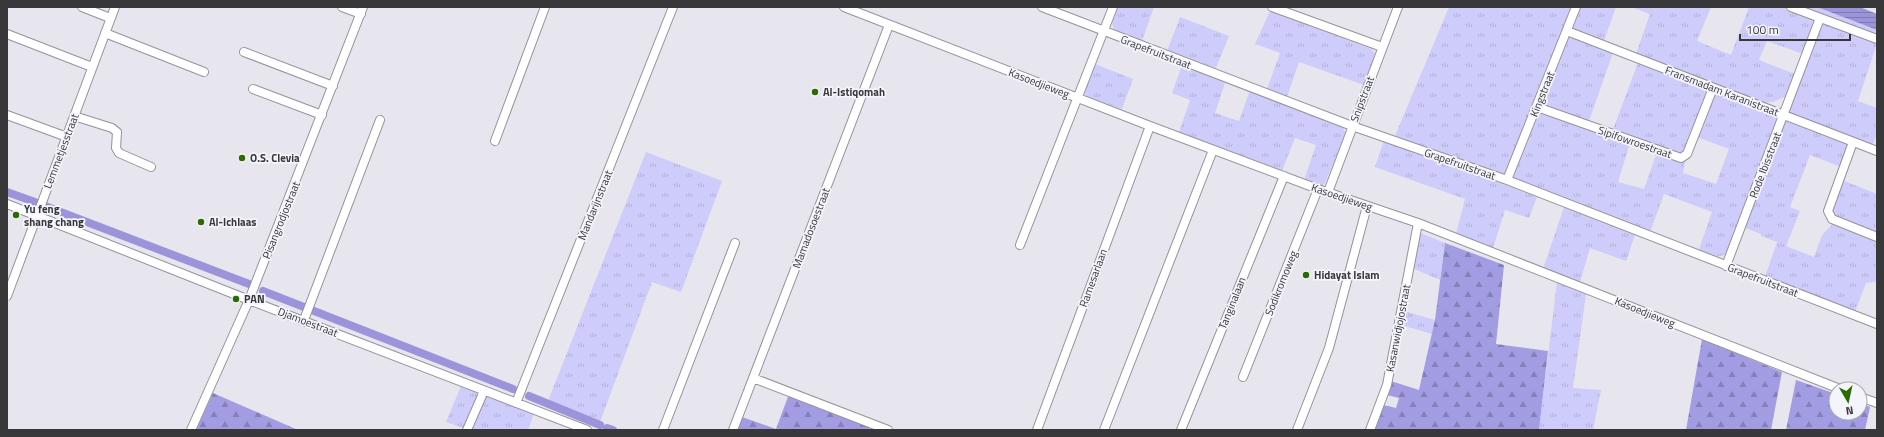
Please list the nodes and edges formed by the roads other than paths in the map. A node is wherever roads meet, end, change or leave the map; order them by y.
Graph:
1 (82, 7) edge
2 (115, 7) edge
3 (342, 7) edge
4 (545, 7) edge
5 (673, 7) edge
6 (844, 7) edge
7 (1042, 7) edge
8 (1113, 7) edge
9 (1272, 7) edge
10 (1398, 7) edge
11 (1576, 7) edge
12 (1791, 7) edge
13 (362, 10) edge
14 (110, 18) junction
15 (1820, 18) junction
16 (889, 25) junction
17 (1103, 31) junction
18 (1567, 31) junction
19 (105, 32) junction
20 (7, 34) edge
21 (1877, 40) edge
22 (1382, 48) junction
23 (244, 52) dead end
24 (92, 67) junction
25 (204, 72) dead end
26 (334, 86) junction
27 (1714, 88) junction
28 (253, 89) dead end
29 (1076, 98) junction
30 (1537, 107) junction
31 (7, 115) edge
32 (322, 115) junction
33 (1784, 115) junction
34 (74, 116) junction
35 (380, 120) dead end
36 (1150, 126) junction
37 (1352, 126) junction
38 (67, 137) junction
39 (495, 141) dead end
40 (1853, 142) junction
41 (1213, 150) junction
42 (1877, 151) edge
43 (151, 167) dead end
44 (1284, 176) junction
45 (1507, 180) junction
46 (1318, 189) junction
47 (1328, 192) junction
48 (7, 204) edge
49 (1368, 206) junction
50 (36, 215) junction
51 (1418, 223) junction
52 (1877, 237) edge
53 (735, 243) dead end
54 (1020, 245) dead end
55 (1726, 266) junction
56 (7, 296) edge
57 (249, 300) junction
58 (305, 317) junction
59 (1877, 324) edge
60 (1243, 377) dead end
61 (753, 378) junction
62 (1828, 384) edge
63 (484, 391) junction
64 (516, 403) junction
65 (191, 430) edge
66 (467, 430) edge
67 (587, 430) edge
68 (663, 430) edge
69 (733, 430) edge
70 (888, 430) edge
71 (1037, 430) edge
72 (1104, 430) edge
73 (1181, 430) edge
74 (1297, 430) edge
75 (1370, 430) edge

1 - 14 street
2 - 14 street, Lemmetjesstraat
3 - 13 street
4 - 39 street
5 - 64 street, Mandarijnstraat
6 - 16 street, Kasoedjieweg
7 - 17 street, Grapefruitstraat
8 - 17 street
9 - 22 street
10 - 22 street, Snipstraat
11 - 18 street, Kingstraat
12 - 15 street
13 - 26 street, Pisangrodjostraat
14 - 19 street, Lemmetjesstraat
15 - 21 street
15 - 33 street, Rode Ibisstraat
16 - 29 street, Kasoedjieweg
16 - 61 street, Mamadosoestraat
17 - 29 street
17 - 37 street, Grapefruitstraat
18 - 27 street, Fransmadam Karanistraat
18 - 30 street, Kingstraat
19 - 24 street, Lemmetjesstraat
19 - 25 street
20 - 24 street
22 - 37 street, Snipstraat
23 - 26 street
24 - 34 street, Lemmetjesstraat
26 - 32 street, Pisangrodjostraat
27 - 30 street, Sipifowroestraat
27 - 33 street, Fransmadam Karanistraat
28 - 32 street
29 - 36 street, Kasoedjieweg
29 - 54 street
30 - 45 street, Kingstraat
31 - 38 street
32 - 57 street, Pisangrodjostraat
33 - 40 street, Fransmadam Karanistraat
33 - 55 street, Rode Ibisstraat
34 - 38 street, Lemmetjesstraat
34 - 43 street
35 - 58 street
36 - 41 street, Kasoedjieweg
36 - 71 street, Ramesarlaan
37 - 45 street, Grapefruitstraat
37 - 47 street, Snipstraat
38 - 50 street, Lemmetjesstraat
40 - 42 street, Fransmadam Karanistraat
40 - 52 street
41 - 44 street, Kasoedjieweg
41 - 72 street
44 - 46 street, Kasoedjieweg
44 - 73 street, Tanginalaan
45 - 55 street, Grapefruitstraat
46 - 47 street, Kasoedjieweg
46 - 60 street, Sodikromoweg
47 - 49 street, Kasoedjieweg
48 - 50 street, Djamoestraat
49 - 51 street, Kasoedjieweg
49 - 74 street
50 - 56 street, Lemmetjesstraat
50 - 57 street, Djamoestraat
51 - 62 street, Kasoedjieweg
51 - 75 street, Kasanwidjojostraat
53 - 68 street
55 - 59 street, Grapefruitstraat
57 - 58 street, Djamoestraat
57 - 65 street, Pisangrodjostraat
58 - 63 street, Djamoestraat
61 - 69 street, Mamadosoestraat
61 - 70 street
63 - 64 street, Djamoestraat
63 - 66 street
64 - 67 street, Djamoestraat

